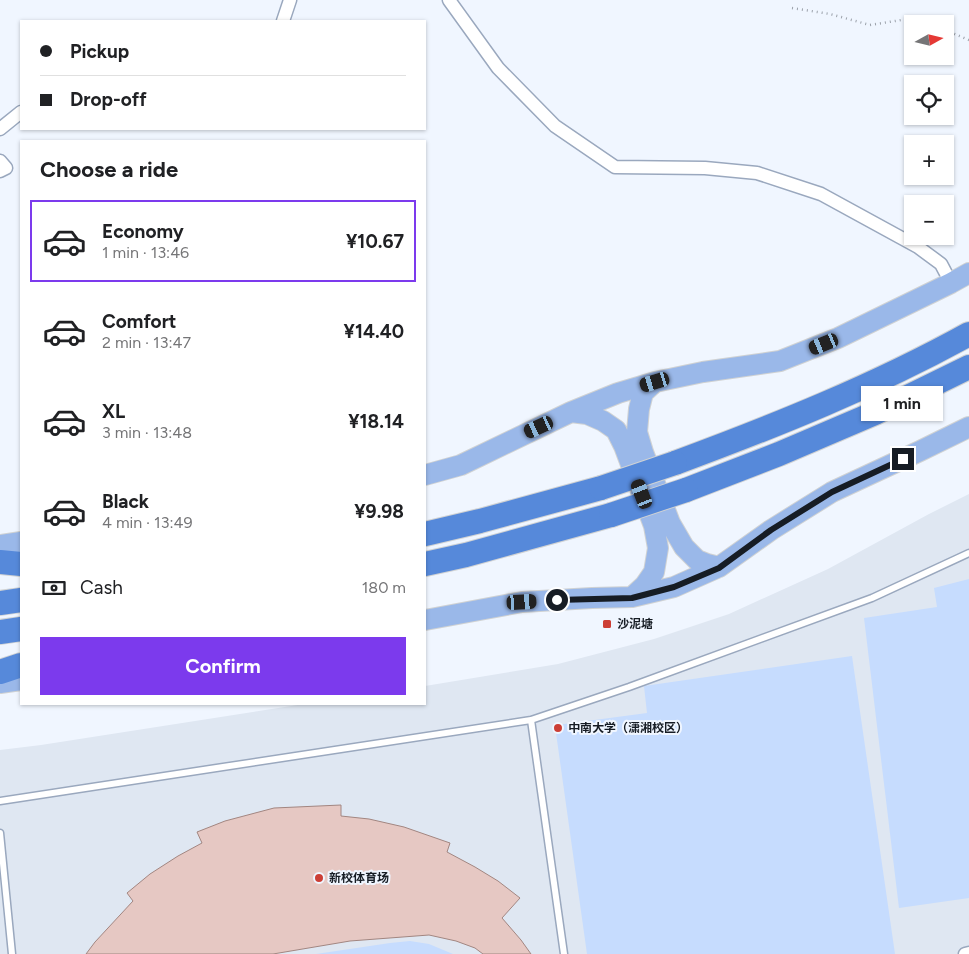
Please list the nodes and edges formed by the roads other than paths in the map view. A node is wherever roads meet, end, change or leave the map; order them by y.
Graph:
1 (290, 0) edge
2 (450, 0) edge
3 (283, 20) edge
4 (20, 113) edge
5 (0, 129) edge
6 (0, 161) edge
7 (0, 172) edge
8 (969, 273) edge
9 (951, 283) junction
10 (969, 334) edge
11 (969, 367) edge
12 (655, 382) junction
13 (571, 412) junction
14 (969, 427) edge
15 (426, 475) edge
16 (426, 534) edge
17 (20, 542) edge
18 (0, 545) edge
19 (969, 553) edge
20 (0, 562) edge
21 (20, 564) edge
22 (426, 564) edge
23 (719, 568) junction
24 (632, 598) junction
25 (20, 600) edge
26 (0, 603) edge
27 (426, 620) edge
28 (20, 629) edge
29 (0, 632) edge
30 (20, 665) edge
31 (0, 672) edge
32 (20, 680) edge
33 (0, 683) edge
34 (531, 720) junction
35 (0, 800) edge
36 (0, 833) edge
37 (969, 953) edge
38 (12, 954) edge
39 (564, 954) edge
40 (965, 954) edge

1 - 3 street
2 - 9 street
4 - 5 street
6 - 7 street
8 - 9 main road
9 - 12 main road
10 - 16 highway, bridge
11 - 22 highway, bridge
12 - 13 main road
12 - 23 main road
13 - 15 main road
13 - 24 main road
14 - 23 main road
17 - 18 main road
19 - 34 lane
20 - 21 highway
23 - 24 main road
24 - 27 main road
25 - 26 highway
28 - 29 highway
30 - 31 highway
32 - 33 main road
34 - 35 lane
34 - 39 lane
36 - 38 lane
37 - 40 street

